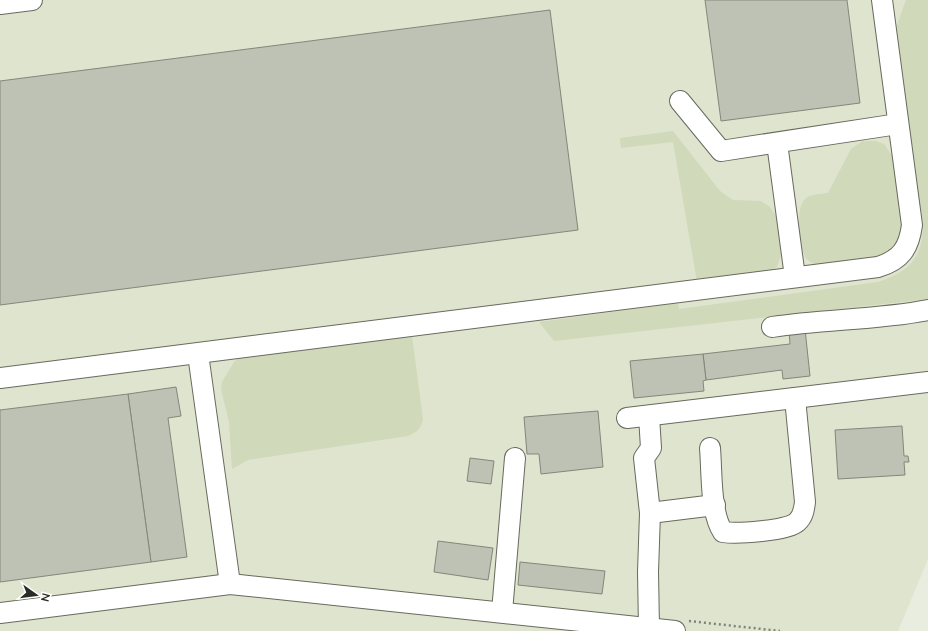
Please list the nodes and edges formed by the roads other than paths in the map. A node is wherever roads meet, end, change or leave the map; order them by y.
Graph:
1 (32, 0) edge
2 (882, 0) edge
3 (897, 0) edge
4 (0, 4) edge
5 (884, 27) junction
6 (680, 101) dead end
7 (898, 124) junction
8 (777, 143) junction
9 (795, 277) junction
10 (928, 310) edge
11 (772, 327) dead end
12 (198, 354) junction
13 (0, 378) edge
14 (928, 382) edge
15 (795, 398) junction
16 (649, 416) junction
17 (627, 418) dead end
18 (710, 448) dead end
19 (515, 458) dead end
20 (715, 504) junction
21 (650, 513) junction
22 (230, 584) junction
23 (502, 612) junction
24 (0, 613) edge
25 (643, 627) junction
26 (677, 628) edge

1 - 4 street
2 - 5 street
3 - 5 street
5 - 7 street
6 - 8 street
7 - 8 street
7 - 9 street
8 - 9 street
9 - 12 street
10 - 11 street
12 - 13 street
12 - 22 street
14 - 15 street
15 - 16 street
15 - 20 street
16 - 17 street
16 - 21 street
18 - 20 street
19 - 23 street
20 - 21 street
21 - 25 street
22 - 23 street
22 - 24 street
23 - 25 street
25 - 26 street

